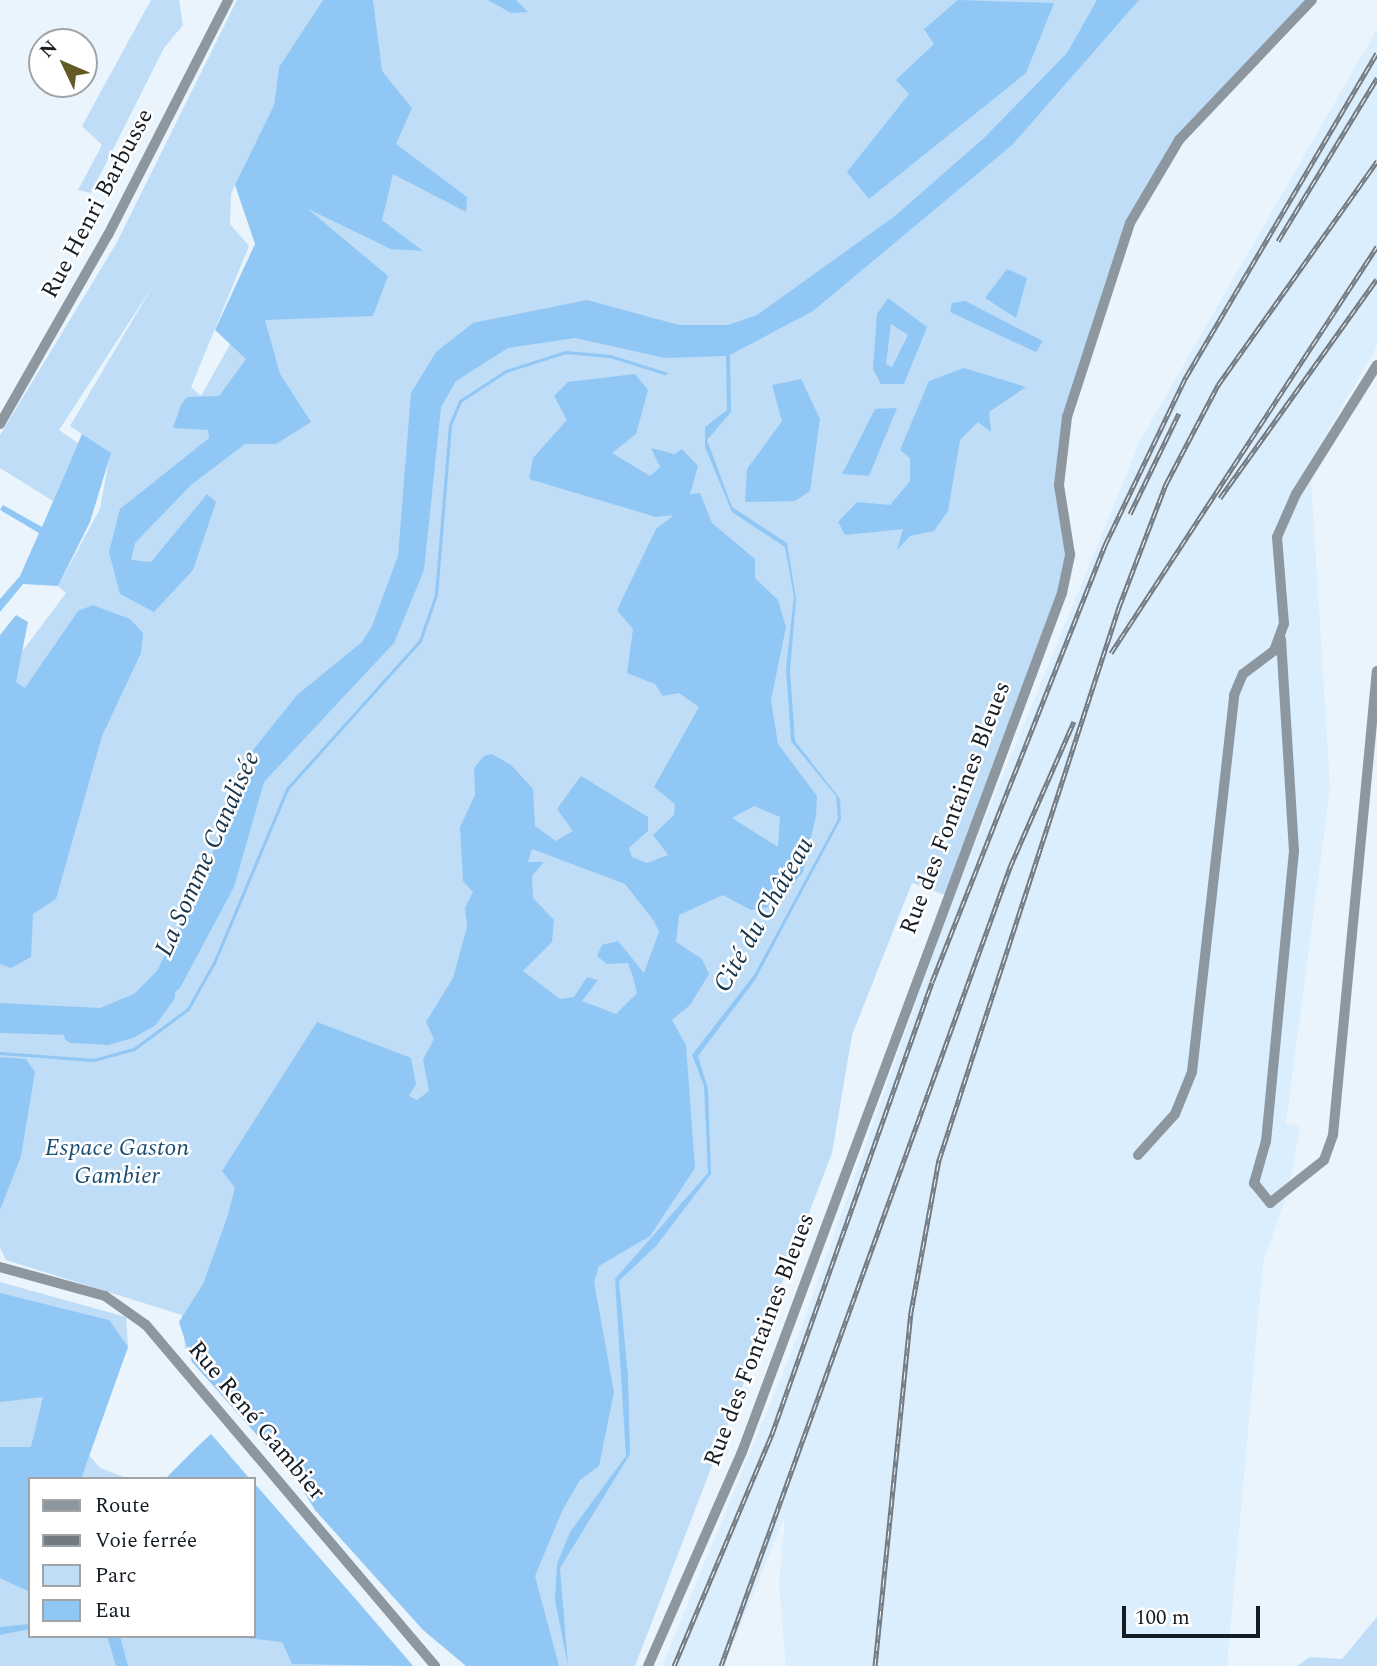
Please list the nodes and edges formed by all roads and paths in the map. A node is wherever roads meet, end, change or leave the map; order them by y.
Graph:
1 (228, 0) edge
2 (1312, 0) edge
3 (1377, 365) edge
4 (0, 424) edge
5 (1281, 639) junction
6 (1377, 671) edge
7 (1138, 1155) dead end
8 (0, 1267) edge
9 (435, 1666) edge
10 (648, 1666) edge

1 - 4 street, Rue Henri Barbusse
2 - 10 street, Rue des Fontaines Bleues
3 - 5 street
5 - 6 street
5 - 7 street
8 - 9 street, Rue René Gambier

